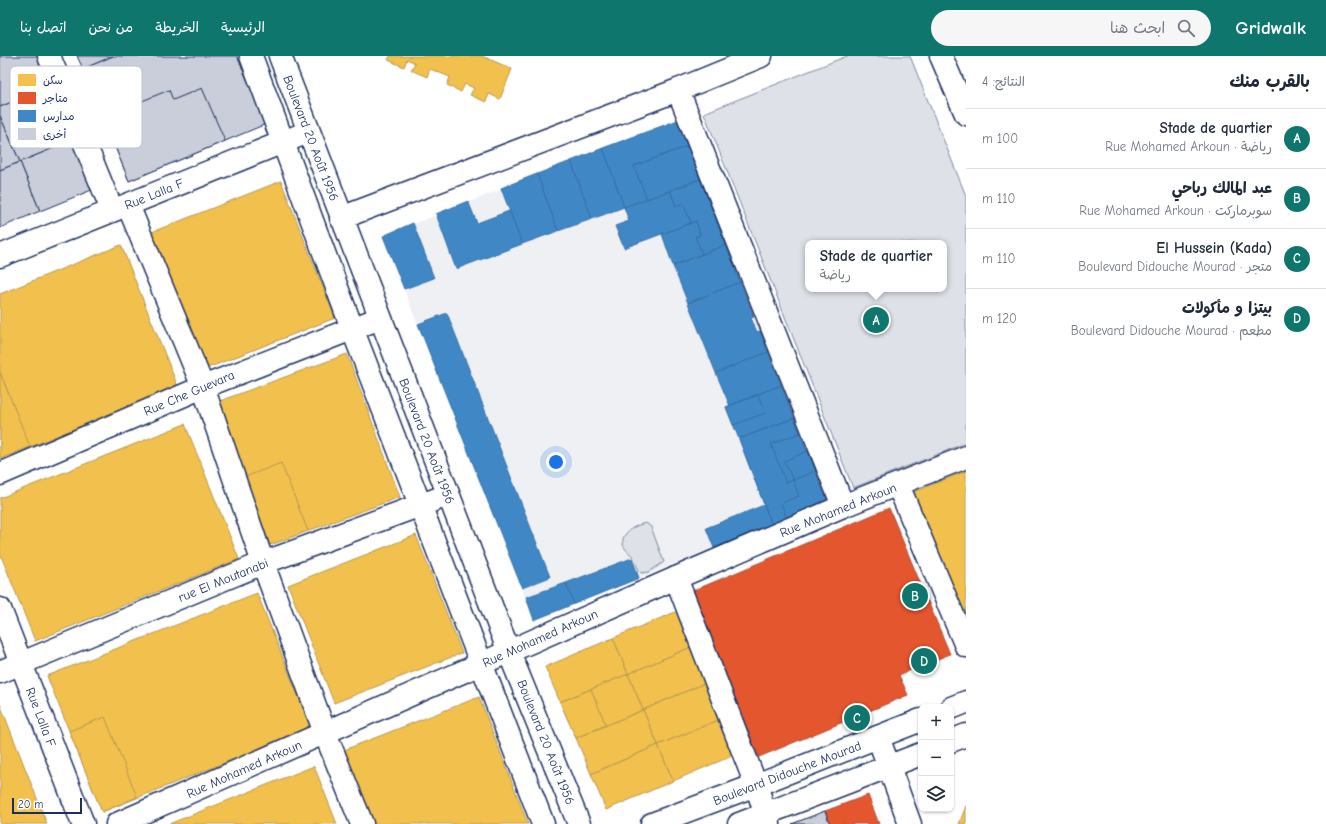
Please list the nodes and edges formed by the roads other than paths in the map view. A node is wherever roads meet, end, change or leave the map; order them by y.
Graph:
1 (49, 56) edge
2 (250, 56) edge
3 (280, 56) edge
4 (761, 56) edge
5 (941, 56) edge
6 (54, 66) edge
7 (678, 90) junction
8 (966, 114) edge
9 (308, 132) junction
10 (282, 142) junction
11 (92, 148) edge
12 (120, 207) junction
13 (341, 218) junction
14 (0, 256) edge
15 (380, 318) junction
16 (352, 328) junction
17 (203, 387) junction
18 (966, 458) edge
19 (0, 474) edge
20 (898, 485) junction
21 (448, 495) junction
22 (421, 504) junction
23 (843, 506) junction
24 (263, 563) junction
25 (676, 578) junction
26 (0, 609) edge
27 (966, 646) edge
28 (509, 652) junction
29 (482, 663) junction
30 (21, 664) junction
31 (0, 672) edge
32 (966, 702) edge
33 (954, 707) edge
34 (918, 721) edge
35 (325, 733) junction
36 (966, 735) edge
37 (878, 737) junction
38 (954, 740) edge
39 (918, 755) edge
40 (889, 768) junction
41 (756, 786) junction
42 (767, 819) edge
43 (83, 824) edge
44 (117, 824) edge
45 (362, 824) edge
46 (543, 824) edge
47 (579, 824) edge
48 (652, 824) edge
49 (739, 824) edge
50 (910, 824) edge

1 - 6 street
2 - 10 street
3 - 9 street, Boulevard 20 Août 1956
4 - 7 street
5 - 8 street
7 - 13 street
7 - 23 street
9 - 10 street, Rue Lalla F
9 - 13 street, Boulevard 20 Août 1956
10 - 12 street, Rue Lalla F
10 - 16 street
11 - 12 street
12 - 14 street, Rue Lalla F
12 - 17 street
13 - 15 street, Boulevard 20 Août 1956
15 - 16 street, Rue Che Guevara
15 - 21 street, Boulevard 20 Août 1956
16 - 17 street, Rue Che Guevara
16 - 22 street
17 - 19 street, Rue Che Guevara
17 - 24 street
18 - 20 street, Rue Mohamed Arkoun
20 - 23 street, Rue Mohamed Arkoun
20 - 27 street
21 - 22 street, rue El Moutanabi
21 - 28 street, Boulevard 20 Août 1956
22 - 24 street, rue El Moutanabi
22 - 29 street
23 - 25 street, Rue Mohamed Arkoun
24 - 30 street, rue El Moutanabi
24 - 35 street
25 - 28 street, Rue Mohamed Arkoun
25 - 41 street
26 - 30 street, Rue Lalla F
28 - 29 street, Rue Mohamed Arkoun
28 - 47 street, Boulevard 20 Août 1956
29 - 35 street, Rue Mohamed Arkoun
29 - 46 street
30 - 31 street, rue El Moutanabi
30 - 43 street, Rue Lalla F
32 - 33 street
34 - 37 street, Boulevard Didouche Mourad
35 - 44 street, Rue Mohamed Arkoun
35 - 45 street
36 - 38 street
37 - 40 street
37 - 41 street, Boulevard Didouche Mourad
39 - 40 street
40 - 42 street
40 - 50 street
41 - 42 street
41 - 48 street, Boulevard Didouche Mourad
42 - 49 street

